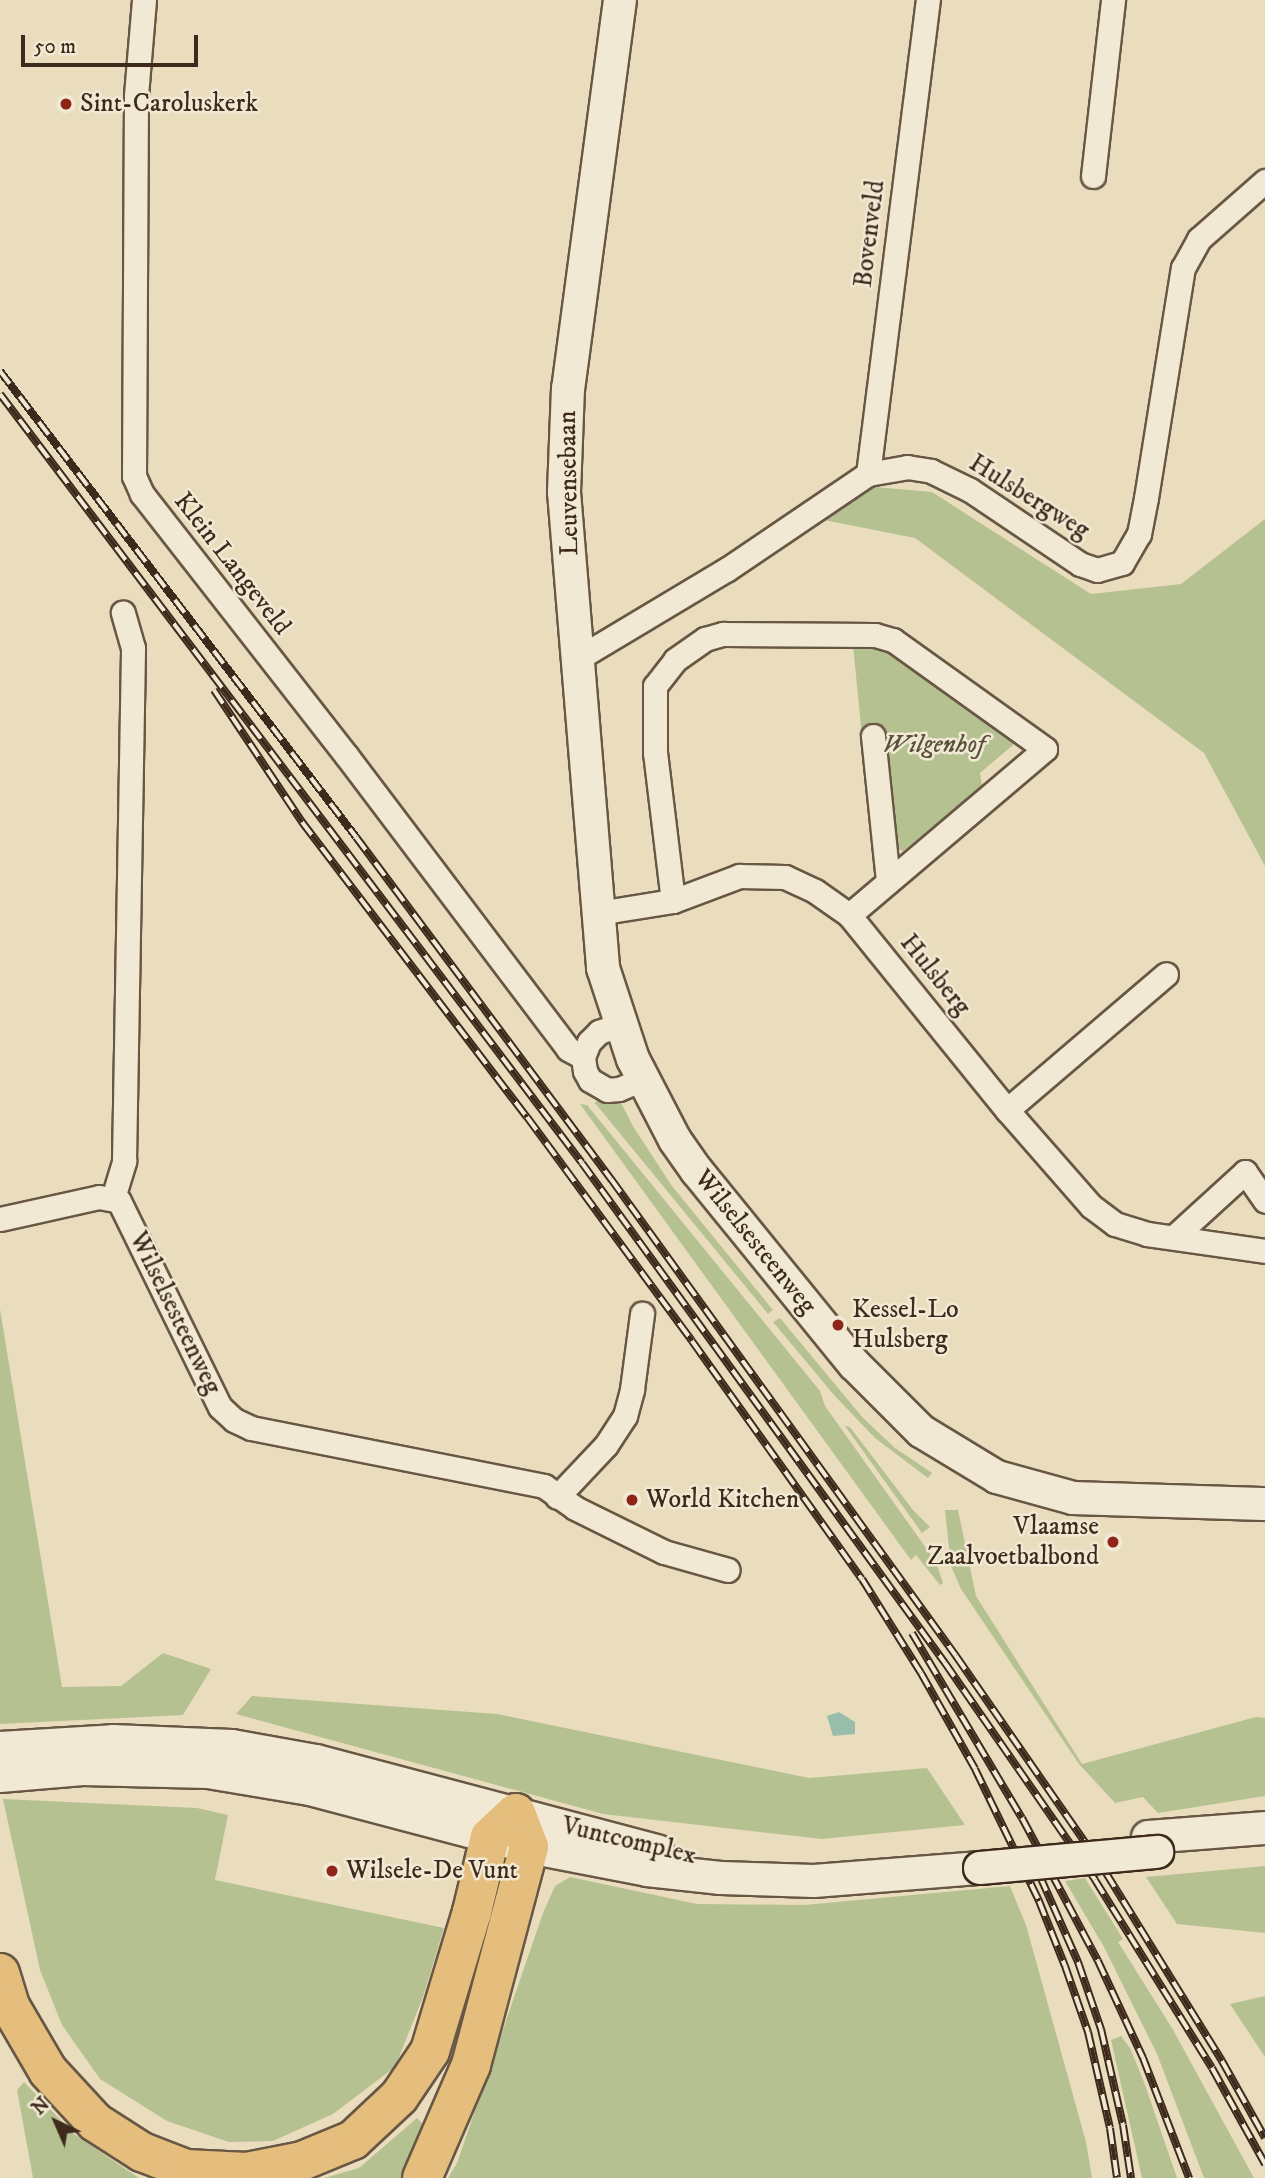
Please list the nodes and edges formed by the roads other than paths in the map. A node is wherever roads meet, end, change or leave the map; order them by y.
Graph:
1 (144, 0) edge
2 (620, 0) edge
3 (928, 0) edge
4 (1113, 0) edge
5 (1093, 176) dead end
6 (1265, 181) edge
7 (868, 474) junction
8 (123, 612) dead end
9 (577, 659) junction
10 (873, 736) dead end
11 (888, 881) junction
12 (673, 901) junction
13 (598, 913) junction
14 (849, 915) junction
15 (603, 968) joint
16 (1166, 974) dead end
17 (620, 1026) junction
18 (583, 1057) junction
19 (642, 1079) junction
20 (1007, 1110) junction
21 (113, 1198) junction
22 (1265, 1201) edge
23 (0, 1219) edge
24 (1175, 1236) junction
25 (1265, 1251) edge
26 (642, 1314) dead end
27 (557, 1497) junction
28 (1265, 1504) edge
29 (727, 1570) dead end
30 (0, 1748) edge
31 (0, 1776) edge
32 (1265, 1828) edge
33 (512, 1833) junction
34 (1265, 1843) edge
35 (1152, 1845) junction
36 (0, 1973) edge
37 (422, 2178) edge

1 - 18 street, Klein Langeveld
2 - 9 street, Leuvensebaan
3 - 7 street, Bovenveld
4 - 5 street
6 - 7 street, Hulsbergweg
7 - 9 street, Hulsbergweg
8 - 21 street
9 - 13 street, Leuvensebaan
10 - 11 street
11 - 12 street
11 - 14 street
12 - 13 street, Hulsberg
12 - 14 street, Hulsberg
13 - 15 street, Leuvensebaan
14 - 20 street, Hulsberg
15 - 17 street, Wilselsesteenweg
16 - 20 street
17 - 18 street
17 - 19 street, Wilselsesteenweg
18 - 19 street
19 - 28 street, Wilselsesteenweg
20 - 24 street, Hulsberg
21 - 23 street
21 - 27 street, Wilselsesteenweg
22 - 24 street
24 - 25 street, Hulsberg
26 - 27 street
27 - 29 street, Wilselsesteenweg
30 - 33 street, Vuntcomplex
31 - 33 street, Vuntcomplex
32 - 35 street, Vuntcomplex
33 - 35 street, Vuntcomplex, bridge
33 - 36 highway
33 - 37 highway
34 - 35 street, Vuntcomplex

